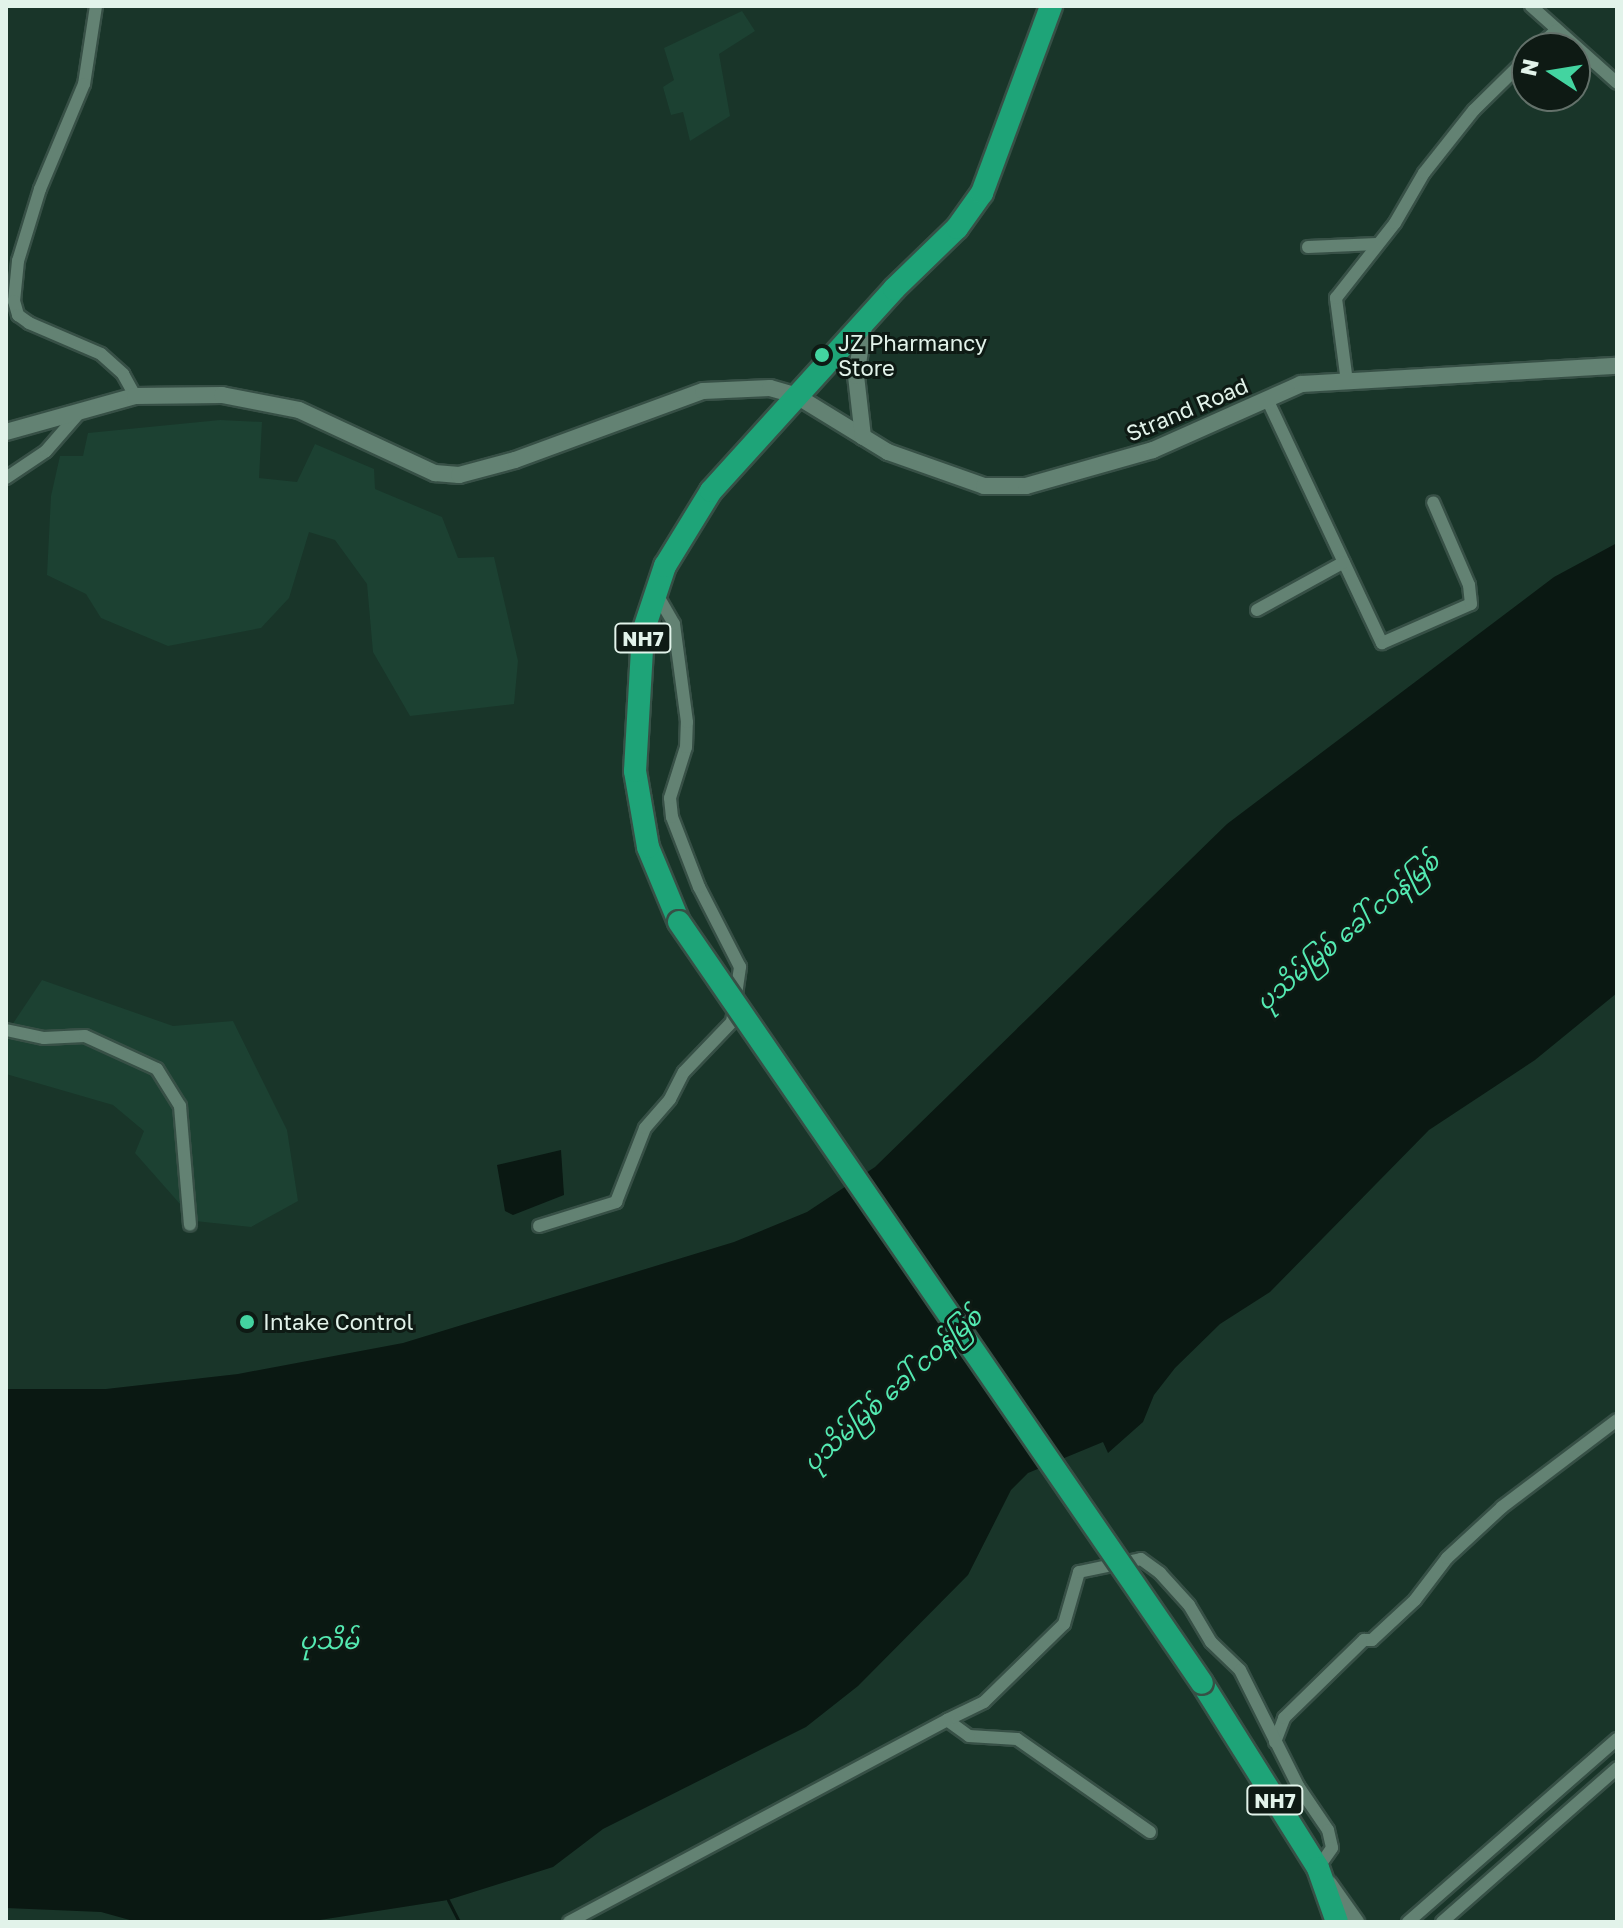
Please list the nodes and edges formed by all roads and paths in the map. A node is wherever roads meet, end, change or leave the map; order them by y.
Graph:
1 (96, 6) edge
2 (1051, 6) edge
3 (1531, 6) edge
4 (1556, 30) joint
5 (1511, 74) edge
6 (1617, 83) edge
7 (1377, 244) junction
8 (1308, 247) dead end
9 (865, 320) junction
10 (1617, 366) edge
11 (1347, 382) junction
12 (795, 395) junction
13 (135, 396) junction
14 (1267, 399) junction
15 (79, 413) junction
16 (6, 432) edge
17 (863, 437) junction
18 (6, 478) edge
19 (1433, 502) dead end
20 (1344, 562) junction
21 (656, 593) junction
22 (1257, 610) dead end
23 (6, 1030) edge
24 (190, 1225) dead end
25 (539, 1226) dead end
26 (1617, 1420) edge
27 (947, 1720) junction
28 (1617, 1739) edge
29 (1275, 1742) junction
30 (1617, 1768) edge
31 (1150, 1832) dead end
32 (1318, 1868) junction
33 (569, 1922) edge
34 (1337, 1922) edge
35 (1356, 1922) edge
36 (1408, 1922) edge
37 (1442, 1922) edge

1 - 13 street
2 - 9 highway, NH7
3 - 4 street
4 - 6 street
5 - 7 street
7 - 8 street
7 - 11 street
9 - 12 highway, NH7
9 - 17 main road
10 - 11 main road, Strand Road
11 - 14 main road, Strand Road
12 - 13 main road
12 - 17 main road, Strand Road
12 - 21 highway, NH7
13 - 15 main road
14 - 17 main road, Strand Road
14 - 20 street
15 - 16 main road
15 - 18 street
19 - 20 street
20 - 22 street
21 - 25 street
21 - 32 highway, NH7, bridge
23 - 24 street
26 - 29 street
27 - 29 street
27 - 31 street
27 - 33 street
28 - 36 street
29 - 32 street
30 - 37 street
32 - 34 highway, NH7
32 - 35 main road

